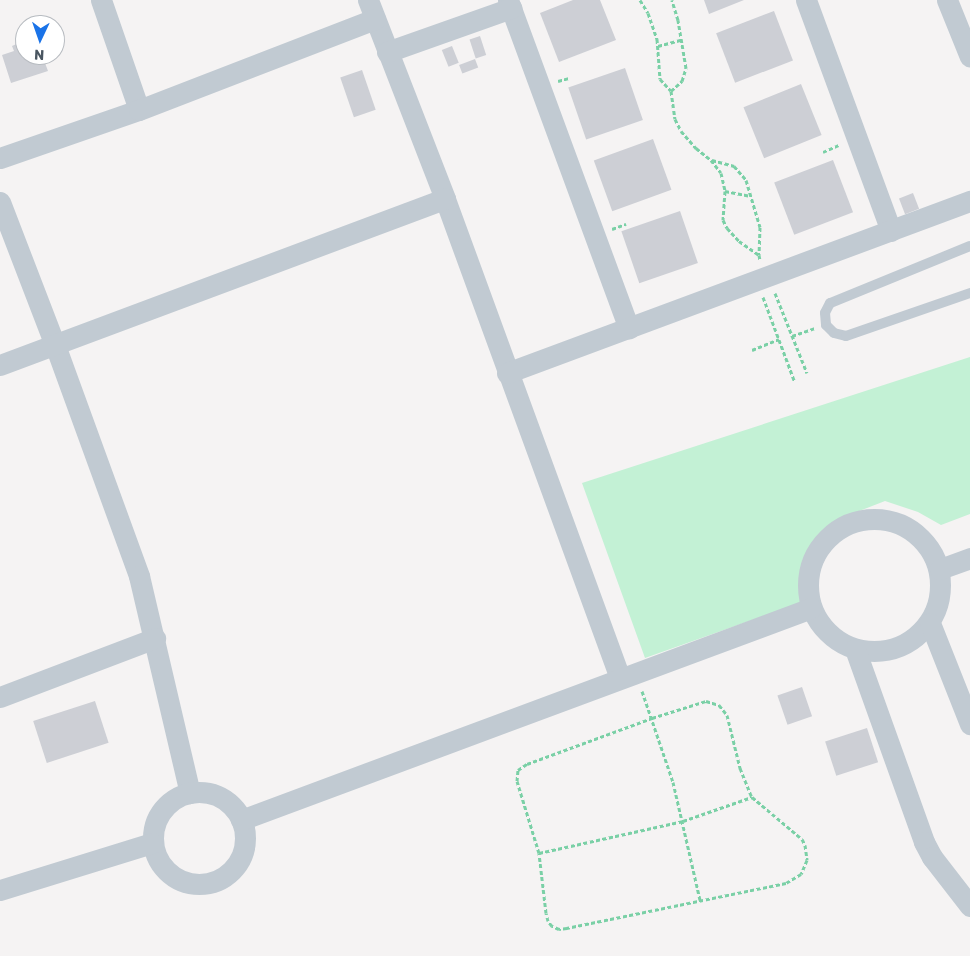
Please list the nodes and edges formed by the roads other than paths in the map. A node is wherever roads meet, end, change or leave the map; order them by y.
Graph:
1 (101, 0) edge
2 (806, 0) edge
3 (947, 0) edge
4 (510, 4) edge
5 (371, 10) edge
6 (387, 52) junction
7 (970, 57) edge
8 (139, 110) junction
9 (0, 158) edge
10 (445, 199) junction
11 (0, 202) edge
12 (970, 202) edge
13 (890, 231) junction
14 (970, 246) edge
15 (970, 292) edge
16 (629, 328) junction
17 (55, 345) junction
18 (0, 365) edge
19 (507, 373) junction
20 (970, 558) edge
21 (940, 569) junction
22 (811, 608) junction
23 (930, 623) junction
24 (155, 638) junction
25 (855, 649) junction
26 (628, 675) junction
27 (0, 697) edge
28 (970, 724) edge
29 (190, 793) junction
30 (241, 820) junction
31 (152, 843) junction
32 (0, 890) edge
33 (970, 906) edge

1 - 8 street
2 - 13 street
3 - 7 street
4 - 6 street
4 - 16 street
5 - 6 street
5 - 8 street
6 - 10 street
8 - 9 street
10 - 17 street
10 - 19 street
11 - 17 street
12 - 13 street
13 - 16 street
14 - 15 lane
16 - 19 street
17 - 18 street
17 - 24 street
19 - 26 street
20 - 21 street
21 - 22 street
21 - 23 street
22 - 25 street
22 - 26 street
23 - 25 street
23 - 28 street
24 - 27 street
24 - 29 street
25 - 33 street
26 - 30 street
29 - 30 street
29 - 31 street
30 - 31 street
31 - 32 street

